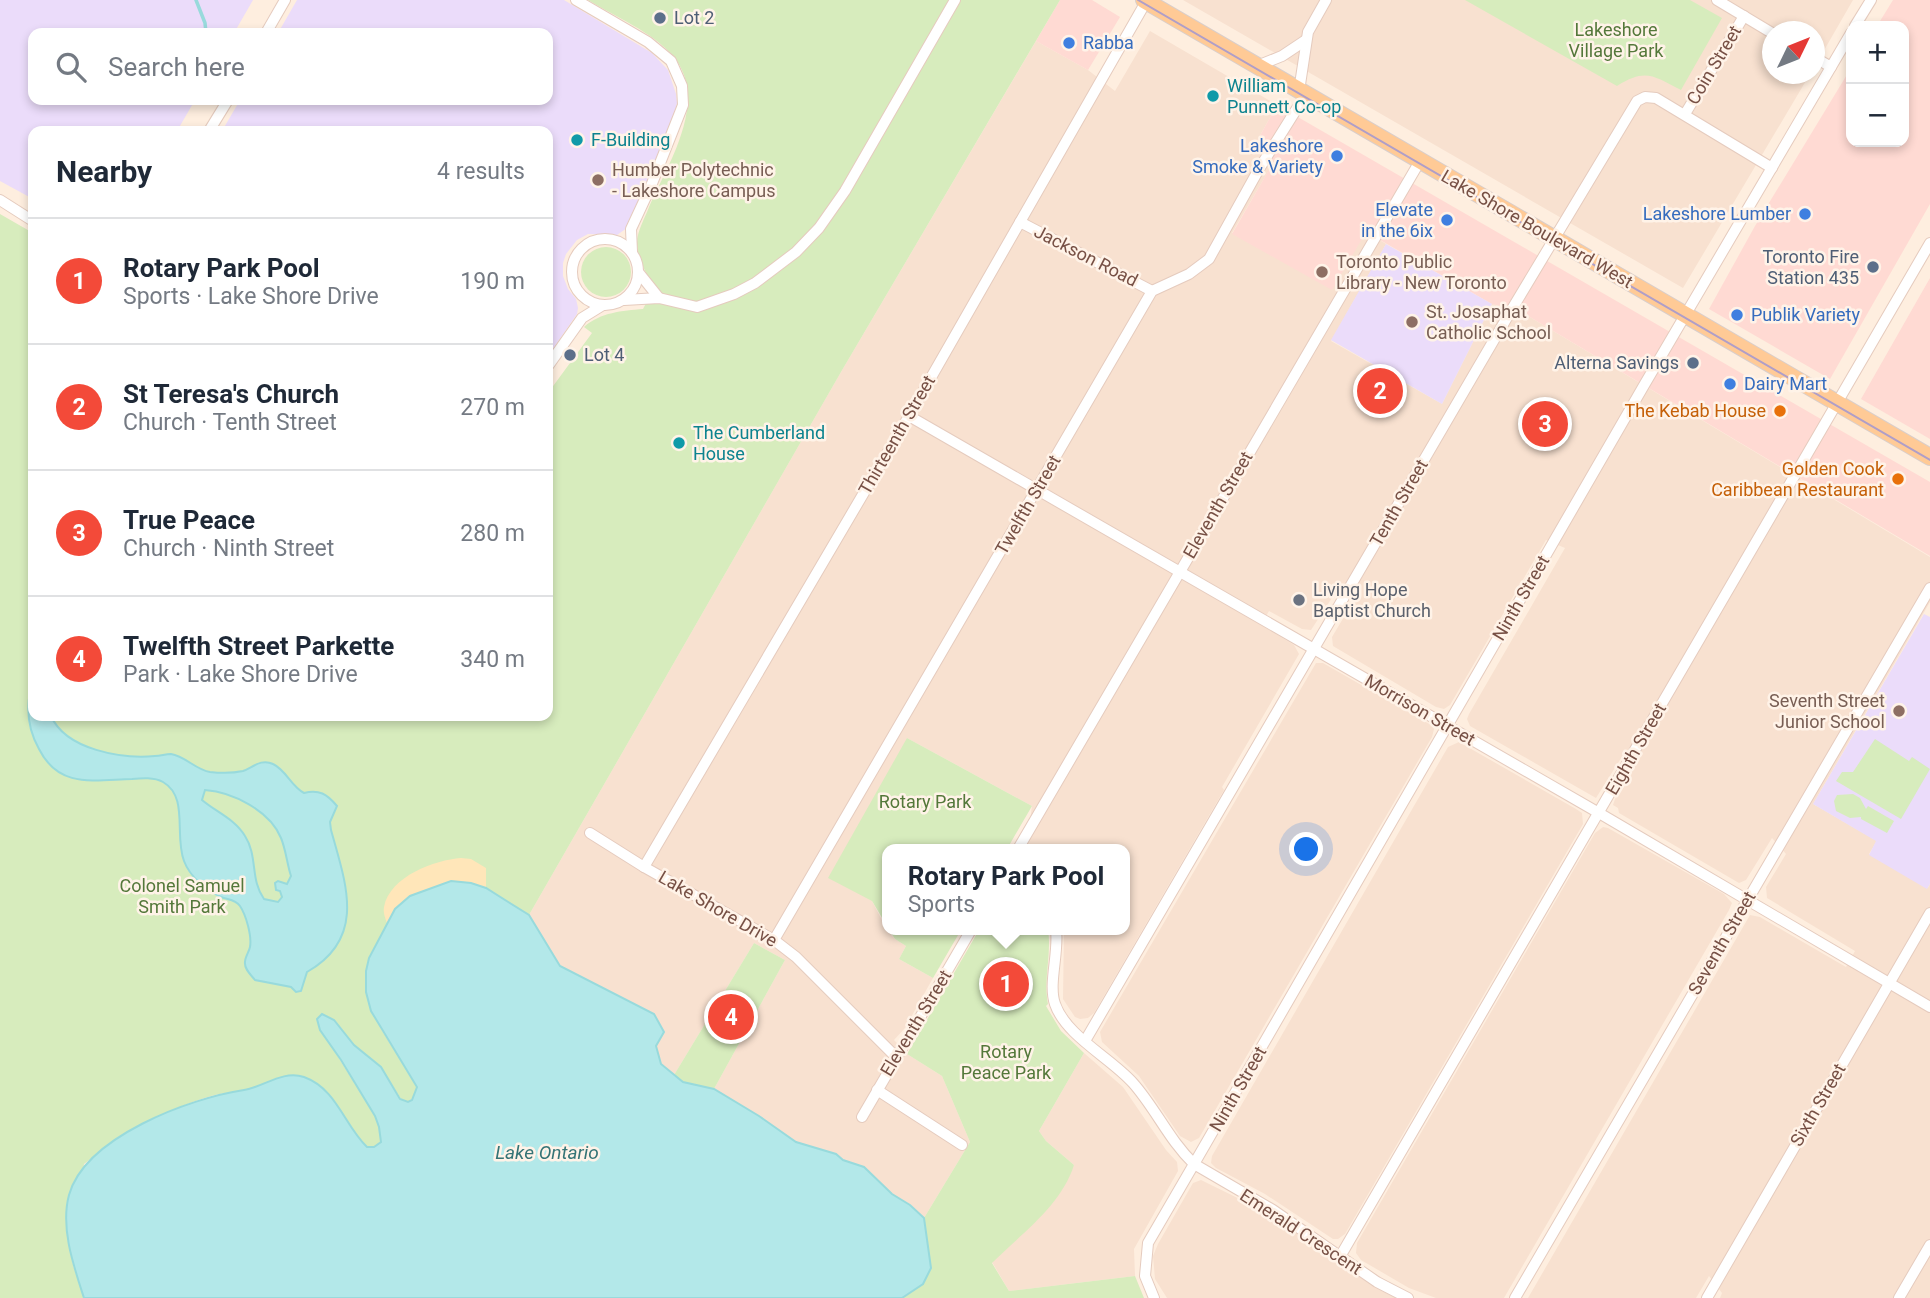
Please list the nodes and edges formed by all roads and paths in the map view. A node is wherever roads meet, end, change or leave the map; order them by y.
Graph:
1 (285, 0) edge
2 (576, 0) edge
3 (956, 0) edge
4 (1145, 0) edge
5 (1326, 0) edge
6 (1717, 0) edge
7 (1871, 0) edge
8 (1744, 16) junction
9 (1859, 21) edge
10 (1762, 27) edge
11 (269, 28) edge
12 (1306, 40) junction
13 (1846, 42) edge
14 (1825, 63) edge
15 (1258, 66) junction
16 (1832, 67) junction
17 (1302, 92) junction
18 (225, 105) edge
19 (1685, 114) junction
20 (212, 126) edge
21 (1420, 161) junction
22 (1772, 168) junction
23 (0, 200) edge
24 (28, 218) edge
25 (1020, 222) junction
26 (631, 229) junction
27 (1554, 239) junction
28 (614, 240) junction
29 (1930, 243) edge
30 (632, 252) junction
31 (639, 273) junction
32 (1152, 290) junction
33 (583, 297) junction
34 (659, 298) junction
35 (624, 300) junction
36 (603, 305) junction
37 (1686, 315) junction
38 (582, 318) junction
39 (553, 359) edge
40 (1838, 404) junction
41 (909, 416) junction
42 (1930, 457) edge
43 (1038, 488) junction
44 (1180, 571) junction
45 (1930, 588) edge
46 (1314, 648) junction
47 (1447, 726) junction
48 (1598, 813) junction
49 (590, 833) dead end
50 (1021, 844) edge
51 (644, 867) junction
52 (1748, 900) junction
53 (1930, 913) edge
54 (968, 935) edge
55 (1056, 935) edge
56 (774, 940) junction
57 (1888, 984) junction
58 (1930, 1007) edge
59 (1085, 1041) junction
60 (896, 1057) junction
61 (877, 1090) junction
62 (862, 1117) dead end
63 (962, 1145) dead end
64 (1194, 1164) junction
65 (1930, 1245) edge
66 (1341, 1255) junction
67 (1154, 1298) edge
68 (1408, 1298) edge
69 (1515, 1298) edge
70 (1707, 1298) edge
71 (1899, 1298) edge

1 - 11 street
2 - 26 street
3 - 34 street
4 - 15 main road, Lake Shore Boulevard West
4 - 25 street, Thirteenth Street
5 - 12 street
6 - 8 street
7 - 9 street
8 - 10 street
8 - 19 street, Coin Street
12 - 15 street
12 - 17 street
13 - 16 street, Ninth Street
14 - 16 street
15 - 17 main road, Lake Shore Boulevard West
16 - 22 street, Ninth Street
17 - 21 main road, Lake Shore Boulevard West
17 - 32 street
18 - 20 street
19 - 22 street, Tenth Street
19 - 27 street, Tenth Street
21 - 27 main road, Lake Shore Boulevard West
21 - 44 street, Eleventh Street
22 - 37 street, Ninth Street
23 - 24 street
25 - 32 street, Jackson Road
25 - 41 street, Thirteenth Street
26 - 28 street
26 - 30 street
27 - 37 main road, Lake Shore Boulevard West
27 - 46 street, Tenth Street
28 - 30 street
28 - 33 street
29 - 40 street, Eighth Street
30 - 31 street
31 - 34 street
31 - 35 street
32 - 43 street, Twelfth Street
33 - 36 street
33 - 38 street
34 - 35 street
35 - 36 street
36 - 38 street
37 - 40 main road, Lake Shore Boulevard West
37 - 47 street, Ninth Street
38 - 39 street
40 - 42 main road, Lake Shore Boulevard West
40 - 48 street, Eighth Street
41 - 43 street, Morrison Street
41 - 51 street, Thirteenth Street
43 - 44 street, Morrison Street
43 - 56 street, Twelfth Street
44 - 46 street, Morrison Street
44 - 50 street, Eleventh Street
45 - 52 street, Seventh Street
46 - 47 street, Morrison Street
46 - 59 street, Tenth Street
47 - 48 street, Morrison Street
47 - 64 street, Ninth Street
48 - 52 street, Morrison Street
48 - 66 street, Eighth Street
49 - 51 street, Lake Shore Drive
51 - 56 street, Lake Shore Drive
52 - 57 street, Morrison Street
52 - 69 street, Seventh Street
53 - 57 street, Sixth Street
54 - 60 street, Eleventh Street
55 - 59 street
56 - 60 street, Lake Shore Drive
57 - 58 street, Morrison Street
57 - 70 street, Sixth Street
59 - 64 street
60 - 61 street, Eleventh Street
61 - 62 street, Eleventh Street
61 - 63 street
64 - 66 street, Emerald Crescent
64 - 67 street
65 - 71 street
66 - 68 street, Emerald Crescent

